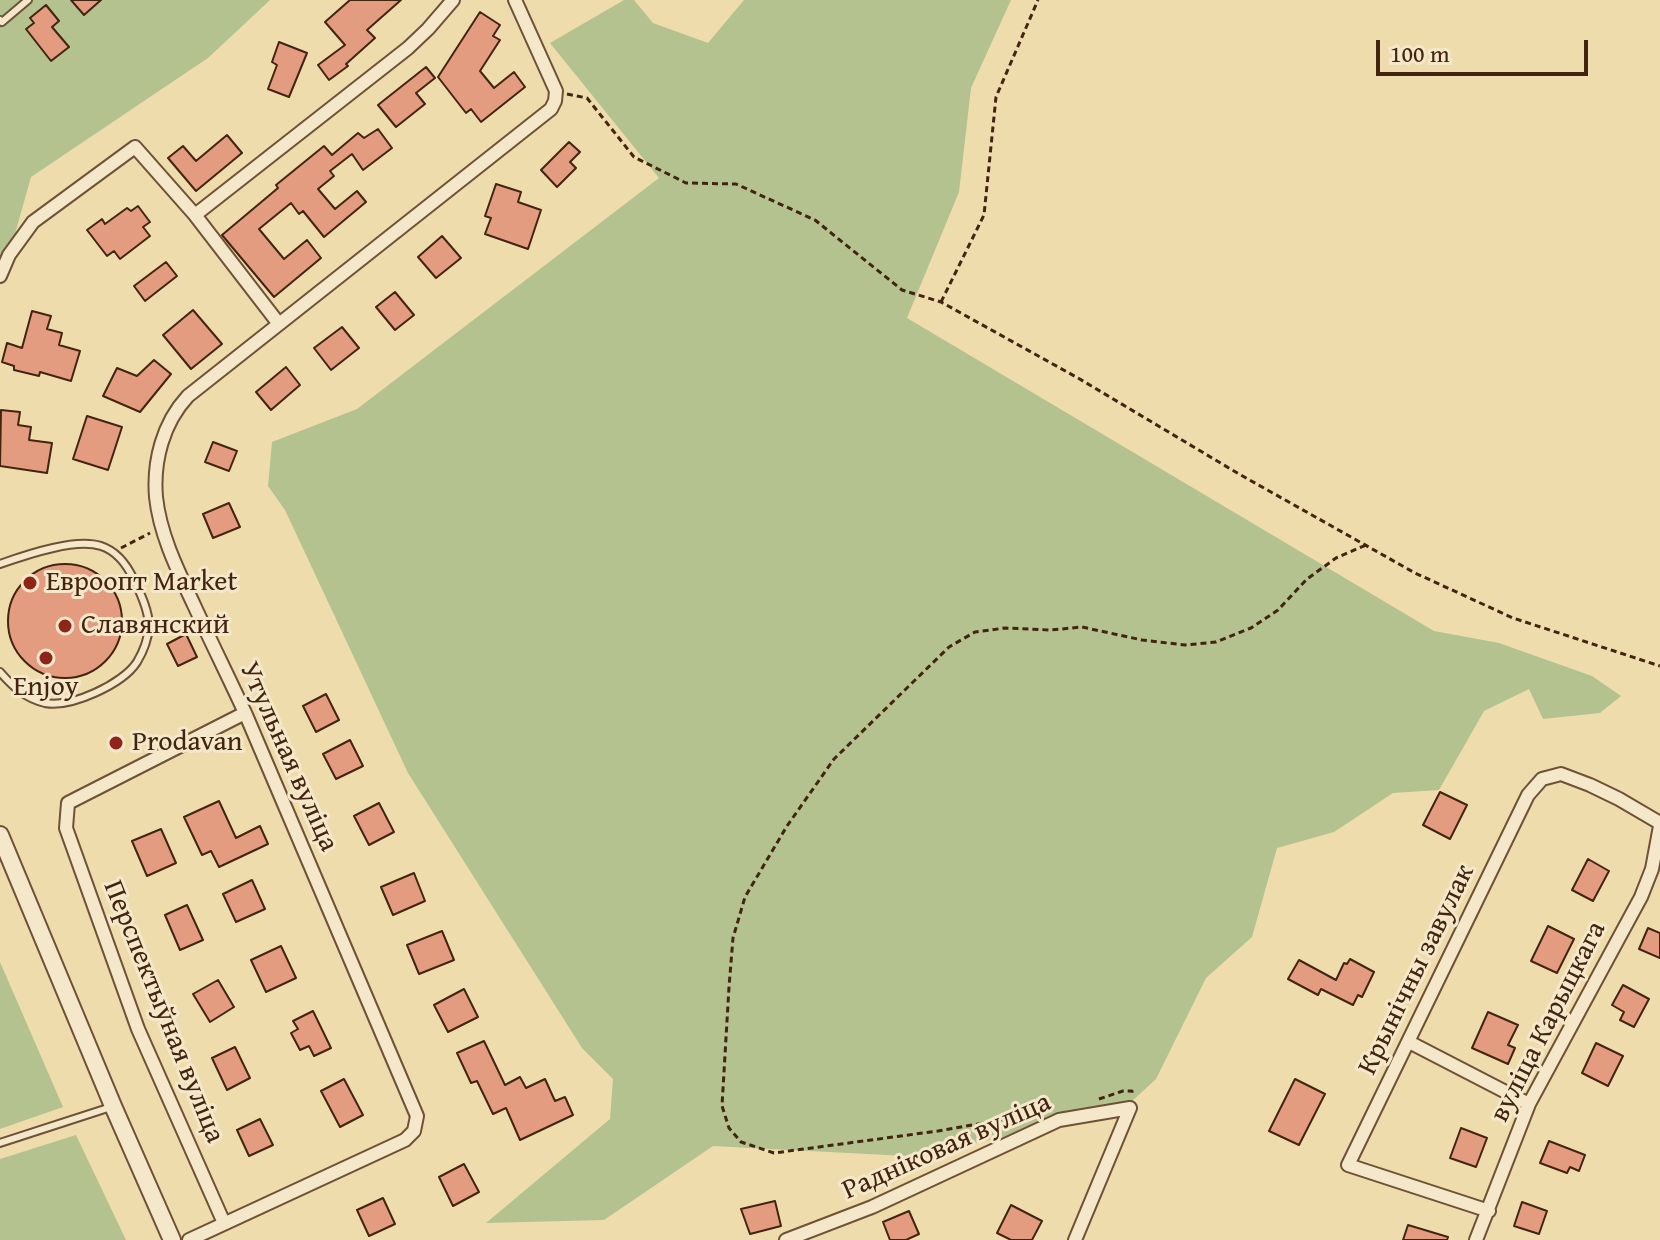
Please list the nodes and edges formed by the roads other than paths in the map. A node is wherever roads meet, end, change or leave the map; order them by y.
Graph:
1 (28, 0) edge
2 (453, 0) edge
3 (515, 0) edge
4 (0, 20) edge
5 (195, 215) junction
6 (0, 276) edge
7 (279, 324) junction
8 (0, 564) edge
9 (0, 672) edge
10 (245, 713) junction
11 (1660, 825) edge
12 (0, 835) edge
13 (1409, 1042) junction
14 (1529, 1104) junction
15 (113, 1106) junction
16 (0, 1143) edge
17 (1489, 1211) junction
18 (224, 1223) junction
19 (172, 1240) edge
20 (189, 1240) edge
21 (786, 1240) edge
22 (1075, 1240) edge
23 (1476, 1240) edge

1 - 4 lane
2 - 5 street
3 - 7 street, Утульная вуліца
5 - 6 street
5 - 7 street
7 - 10 street, Утульная вуліца
8 - 9 lane
10 - 18 street, Перспектыўная вуліца
10 - 18 street, Утульная вуліца
11 - 13 street, Крынічны завулак
11 - 14 street, вуліца Карыцкага
12 - 15 street
13 - 14 street
13 - 17 street, Крынічны завулак
14 - 17 street, вуліца Карыцкага
15 - 16 lane
15 - 19 street
17 - 23 street, вуліца Карыцкага
18 - 20 street, Утульная вуліца
21 - 22 street, Радніковая вуліца

